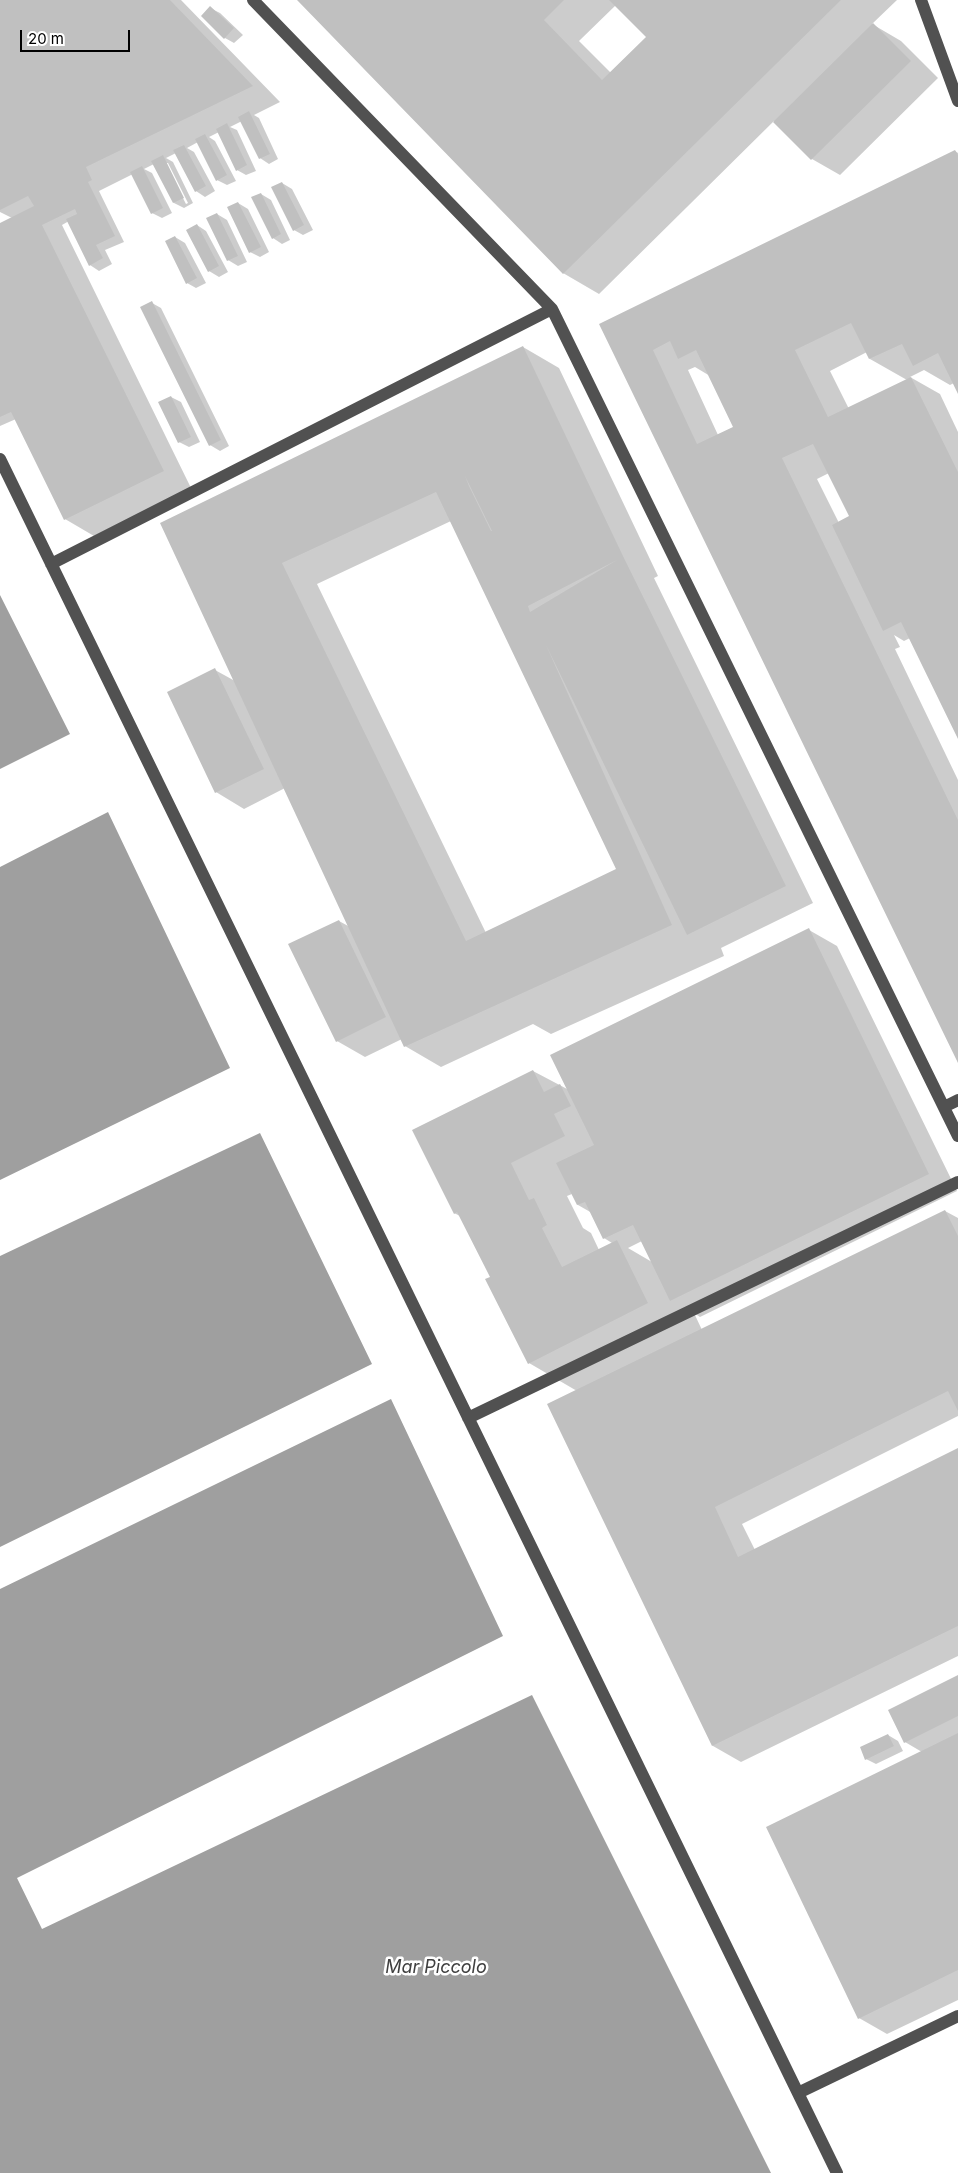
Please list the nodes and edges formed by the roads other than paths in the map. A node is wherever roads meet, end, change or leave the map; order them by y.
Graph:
1 (253, 0) edge
2 (921, 0) edge
3 (958, 101) edge
4 (552, 309) junction
5 (0, 459) edge
6 (51, 564) junction
7 (958, 1100) edge
8 (944, 1107) junction
9 (958, 1136) edge
10 (958, 1182) edge
11 (468, 1418) junction
12 (958, 2016) edge
13 (798, 2093) junction
14 (837, 2173) edge

1 - 4 street
2 - 3 street
4 - 6 street
4 - 8 street
5 - 6 street
6 - 11 street
7 - 8 street
8 - 9 street
10 - 11 street
11 - 13 street
12 - 13 street
13 - 14 street

